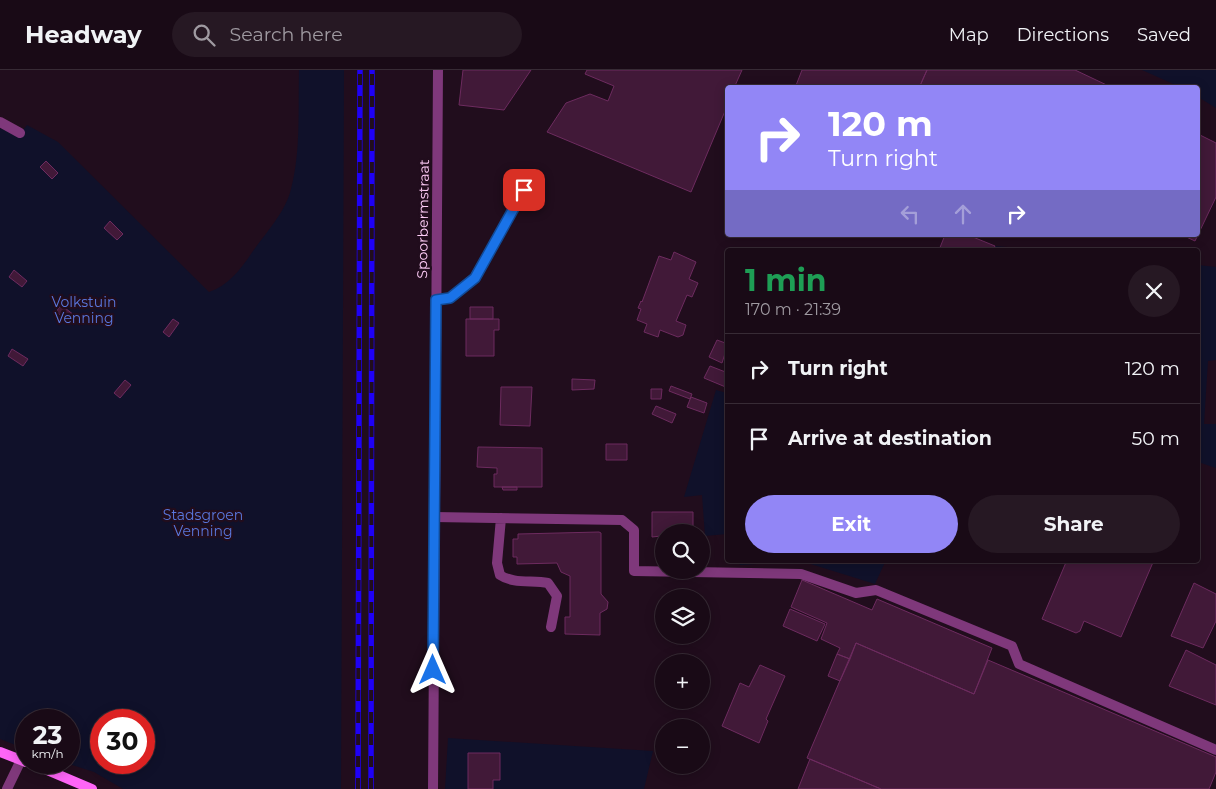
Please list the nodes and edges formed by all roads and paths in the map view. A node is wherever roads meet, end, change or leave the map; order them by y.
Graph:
1 (438, 70) edge
2 (0, 122) edge
3 (20, 132) dead end
4 (524, 190) dead end
5 (436, 300) junction
6 (434, 516) junction
7 (501, 518) junction
8 (551, 627) dead end
9 (1216, 750) edge
10 (0, 752) edge
11 (15, 757) edge
12 (17, 774) edge
13 (56, 774) edge
14 (7, 789) edge
15 (92, 789) edge
16 (433, 789) edge

1 - 5 street, Spoorbermstraat
2 - 3 street
4 - 5 street
5 - 6 street, Spoorbermstraat
6 - 7 street
6 - 16 street, Spoorbermstraat
7 - 8 street
7 - 9 street
10 - 11 street
12 - 14 street
13 - 15 street

